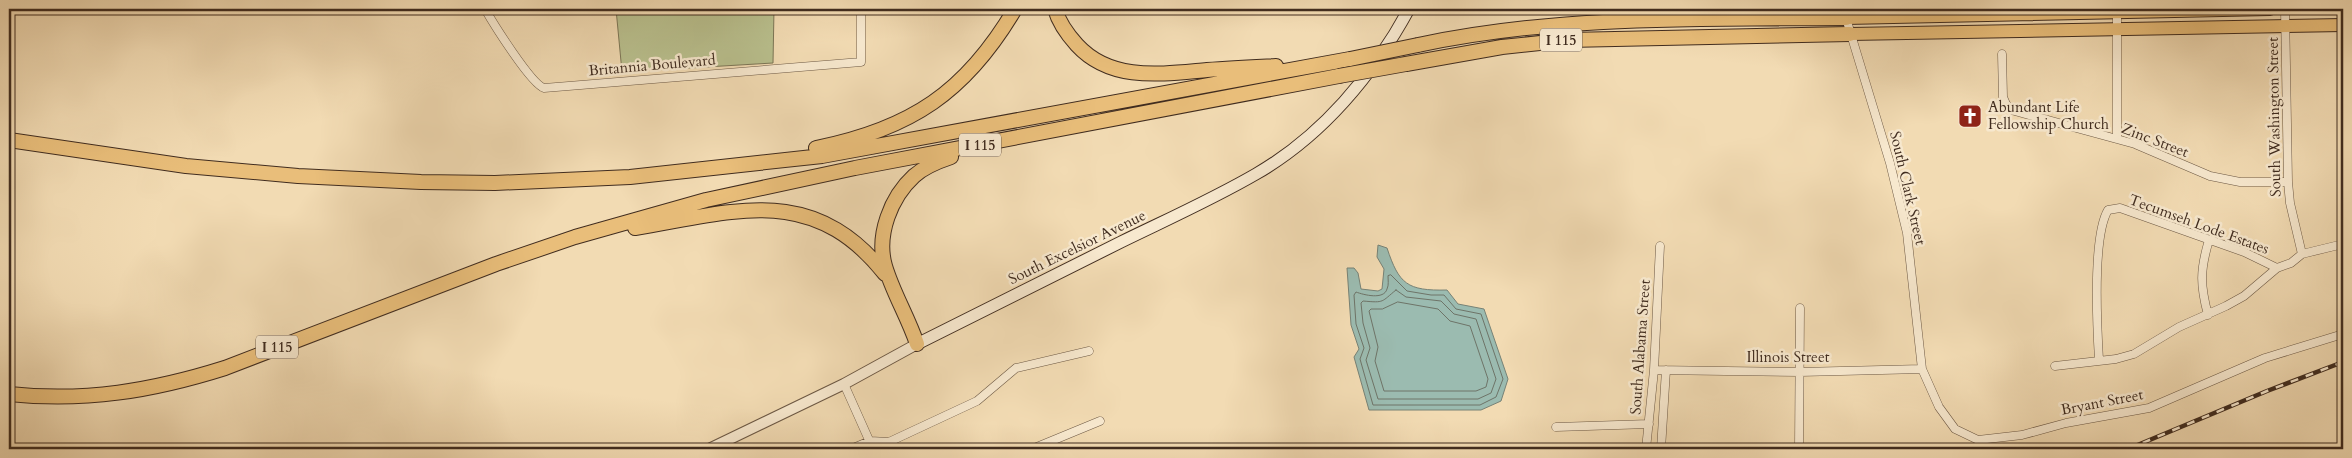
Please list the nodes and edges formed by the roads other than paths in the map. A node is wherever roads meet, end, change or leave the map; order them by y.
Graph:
1 (486, 9) edge
2 (861, 9) edge
3 (1015, 9) edge
4 (1055, 9) edge
5 (1409, 9) edge
6 (2270, 9) edge
7 (2285, 9) edge
8 (2048, 11) edge
9 (2117, 12) junction
10 (1846, 18) junction
11 (2343, 25) edge
12 (2286, 27) junction
13 (2117, 30) junction
14 (2049, 31) junction
15 (1850, 34) junction
16 (2002, 54) dead end
17 (1349, 60) junction
18 (1093, 123) junction
19 (2117, 139) junction
20 (9, 140) edge
21 (713, 167) junction
22 (2288, 182) junction
23 (575, 237) junction
24 (2209, 240) junction
25 (2343, 244) edge
26 (1660, 246) dead end
27 (2302, 254) junction
28 (2277, 268) junction
29 (891, 282) junction
30 (1800, 308) dead end
31 (2208, 315) junction
32 (2343, 334) edge
33 (917, 344) junction
34 (1089, 351) dead end
35 (2099, 360) junction
36 (2055, 366) dead end
37 (1922, 369) junction
38 (1654, 370) junction
39 (1666, 370) junction
40 (1800, 372) junction
41 (844, 384) junction
42 (9, 394) edge
43 (1100, 421) dead end
44 (1649, 424) junction
45 (1556, 427) dead end
46 (870, 441) junction
47 (709, 449) edge
48 (851, 449) edge
49 (873, 449) edge
50 (1032, 449) edge
51 (1646, 449) edge
52 (1661, 449) edge
53 (1799, 449) edge

1 - 2 street, Britannia Boulevard
3 - 21 highway
4 - 17 highway
5 - 33 main road, South Excelsior Avenue
6 - 9 main road
7 - 12 street, South Washington Street
8 - 9 main road
8 - 10 main road
8 - 14 street
9 - 13 street
10 - 15 street, South Clark Street
10 - 17 highway, I 115, bridge
11 - 12 main road
12 - 13 main road
12 - 22 street, South Washington Street
13 - 14 main road
13 - 19 street
14 - 15 main road
15 - 18 highway, I 115, bridge
15 - 37 street, South Clark Street
16 - 19 street, Zinc Street
17 - 21 highway, I 115
18 - 23 highway, I 115
18 - 29 highway
19 - 22 street, Zinc Street
20 - 21 highway, I 115
22 - 27 street, South Washington Street
23 - 29 highway
23 - 42 highway, I 115
24 - 28 street, Tecumseh Lode Estates
24 - 31 street
24 - 35 street, Tecumseh Lode Estates
25 - 27 street, Tecumseh Lode Estates
26 - 38 street, South Alabama Street
27 - 28 street, Tecumseh Lode Estates
28 - 31 street, Tecumseh Lode Estates
29 - 33 highway
30 - 40 street
31 - 35 street, Tecumseh Lode Estates
32 - 37 street, Bryant Street
33 - 41 street, South Excelsior Avenue
34 - 46 street
35 - 36 street
37 - 40 street, Illinois Street
38 - 39 street, Illinois Street
38 - 44 street, South Alabama Street
39 - 40 street, Illinois Street
39 - 52 street, South Alabama Street
40 - 53 street
41 - 46 street
41 - 47 street, South Excelsior Avenue
43 - 50 street
44 - 45 street
44 - 51 street, South Alabama Street
46 - 48 street
46 - 49 street

